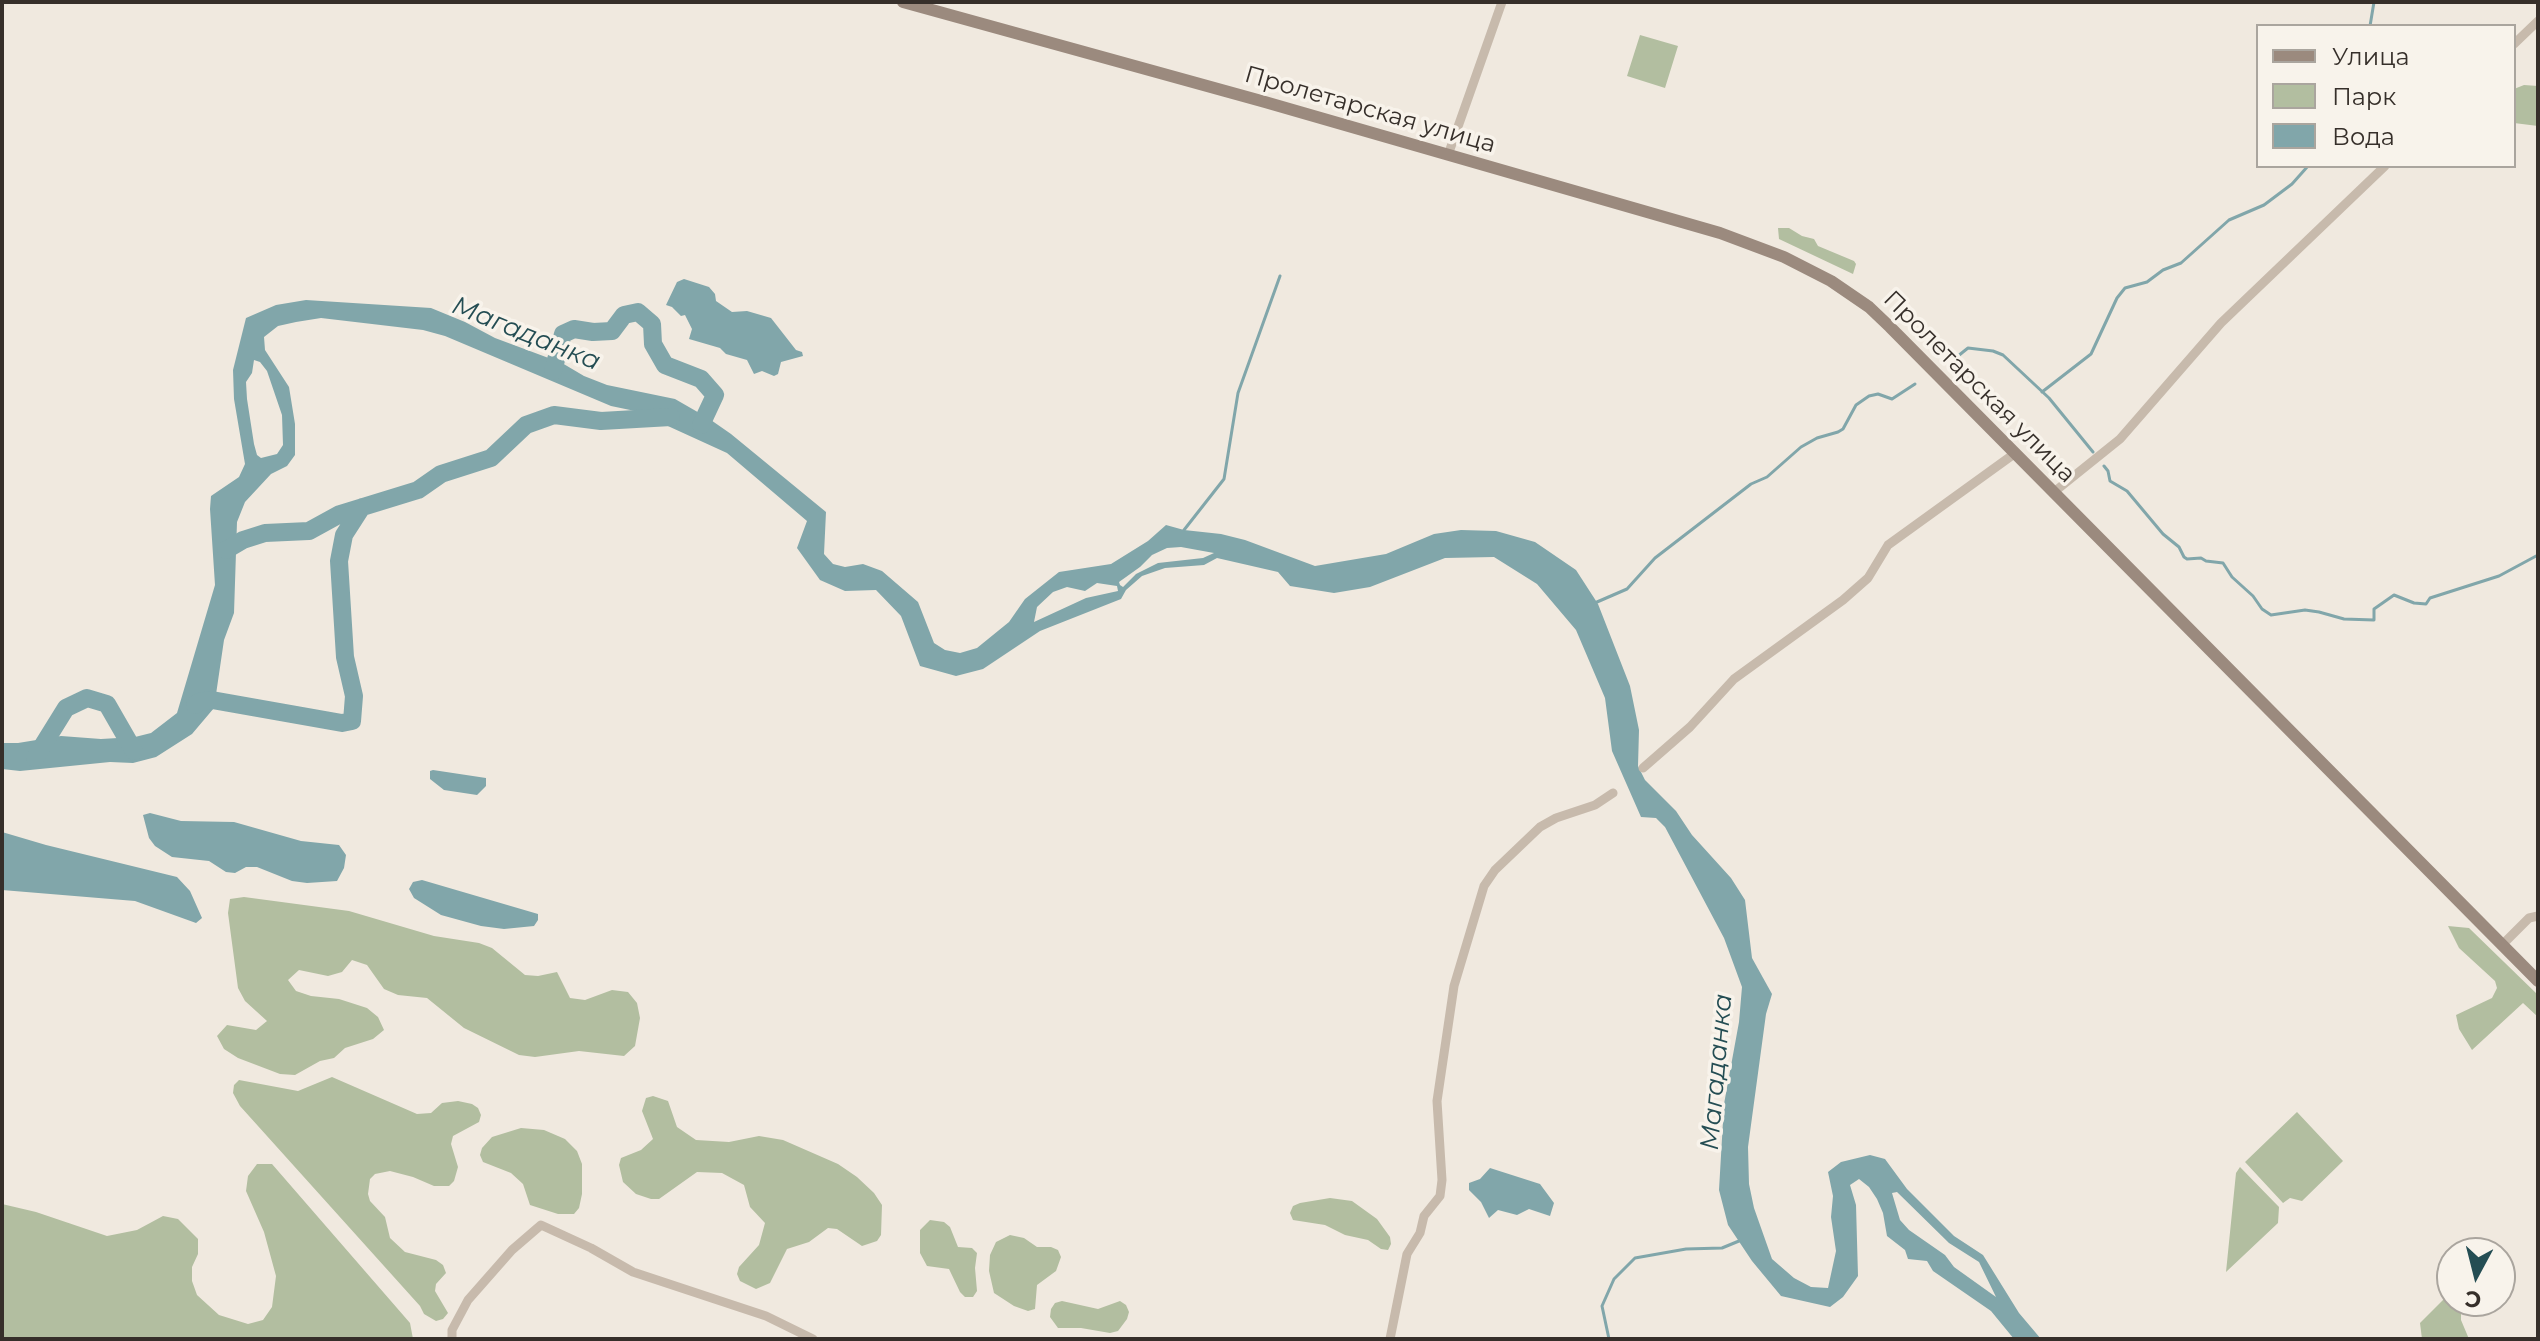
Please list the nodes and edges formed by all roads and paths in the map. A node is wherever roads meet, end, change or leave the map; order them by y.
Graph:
1 (903, 2) edge
2 (1502, 2) edge
3 (2538, 21) edge
4 (2516, 42) edge
5 (1448, 155) junction
6 (2383, 168) edge
7 (2014, 454) junction
8 (2054, 492) junction
9 (1643, 768) dead end
10 (1613, 793) dead end
11 (2538, 916) edge
12 (2502, 945) junction
13 (2538, 981) edge
14 (452, 1339) edge
15 (813, 1339) edge
16 (1390, 1339) edge

1 - 5 main road, Пролетарская улица
2 - 5 street
3 - 4 street
5 - 7 main road, Пролетарская улица
6 - 8 street
7 - 8 main road, Пролетарская улица
7 - 9 street
8 - 12 main road, Пролетарская улица
10 - 16 street
11 - 12 street
12 - 13 main road, Пролетарская улица
14 - 15 street

